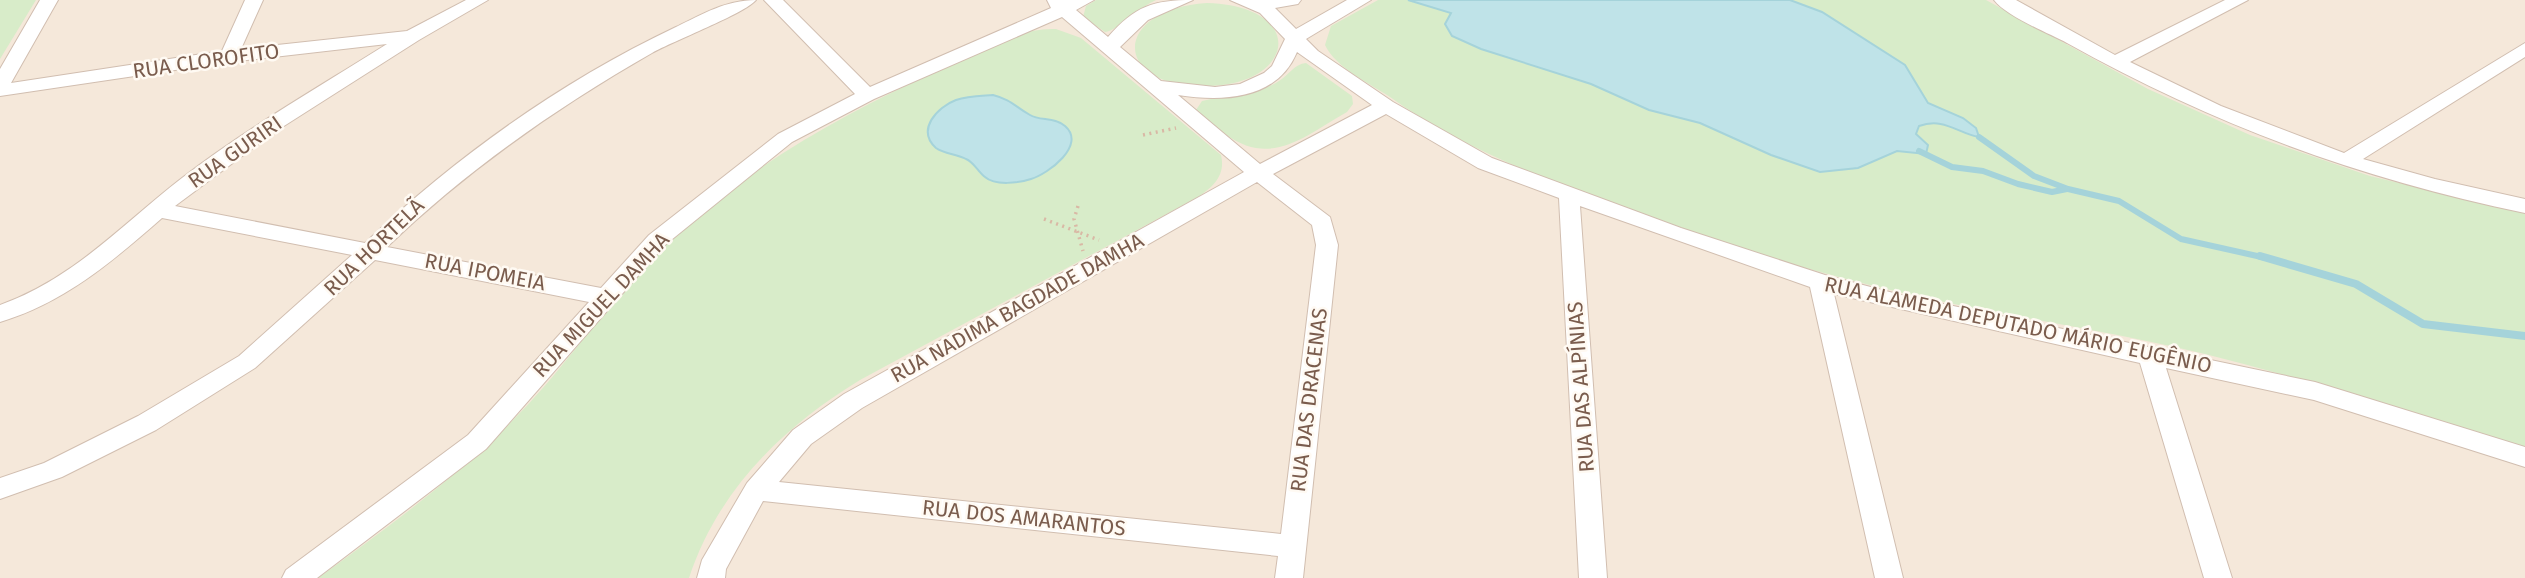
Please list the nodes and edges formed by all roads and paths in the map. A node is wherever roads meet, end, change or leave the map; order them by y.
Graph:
1 (49, 0) edge
2 (254, 0) edge
3 (747, 0) edge
4 (773, 0) edge
5 (1085, 0) edge
6 (1184, 0) edge
7 (1240, 0) edge
8 (1292, 0) edge
9 (1362, 0) edge
10 (2003, 0) edge
11 (2239, 0) edge
12 (470, 2) edge
13 (1258, 2) edge
14 (1058, 5) edge
15 (412, 36) junction
16 (1298, 43) junction
17 (1109, 48) junction
18 (2525, 49) edge
19 (229, 56) junction
20 (2115, 62) junction
21 (1155, 86) junction
22 (0, 87) edge
23 (867, 95) junction
24 (1386, 106) junction
25 (1203, 126) junction
26 (1143, 135) dead end
27 (2345, 161) junction
28 (1258, 173) junction
29 (1569, 197) junction
30 (1078, 205) dead end
31 (2525, 206) edge
32 (159, 210) junction
33 (1044, 219) dead end
34 (372, 250) junction
35 (1820, 282) junction
36 (605, 296) junction
37 (0, 314) edge
38 (2150, 355) junction
39 (2525, 457) edge
40 (0, 489) edge
41 (756, 490) junction
42 (1292, 546) junction
43 (296, 578) edge
44 (711, 578) edge
45 (1289, 578) edge
46 (1593, 578) edge
47 (1889, 578) edge
48 (2218, 578) edge

1 - 22 street
2 - 19 street
3 - 34 street, RUA HORTELÃ
4 - 23 street
5 - 14 street, RUA MIGUEL DAMHA
6 - 17 street
7 - 13 street
8 - 13 street
9 - 16 street
10 - 20 street
11 - 20 street
12 - 15 street, RUA GURIRI
13 - 16 street, RUA ALAMEDA DEPUTADO MÁRIO EUGÊNIO
14 - 17 street
14 - 23 street, RUA MIGUEL DAMHA
15 - 19 street, RUA CLOROFITO
15 - 32 street, RUA GURIRI
16 - 21 street
16 - 24 street, RUA ALAMEDA DEPUTADO MÁRIO EUGÊNIO
17 - 21 street
18 - 27 street
19 - 22 street, RUA CLOROFITO
20 - 27 street
21 - 25 street
23 - 36 street, RUA MIGUEL DAMHA
24 - 28 street, RUA NADIMA BAGDADE DAMHA
24 - 29 street, RUA ALAMEDA DEPUTADO MÁRIO EUGÊNIO
25 - 26 path
25 - 28 street
27 - 31 street
28 - 41 street, RUA NADIMA BAGDADE DAMHA
28 - 42 street, RUA DAS DRACENAS
29 - 35 street, RUA ALAMEDA DEPUTADO MÁRIO EUGÊNIO
29 - 46 street, RUA DAS ALPÍNIAS
30 - 33 path
32 - 34 street, RUA IPOMEIA
32 - 37 street, RUA GURIRI
34 - 36 street, RUA IPOMEIA
34 - 40 street, RUA HORTELÃ
35 - 38 street, RUA ALAMEDA DEPUTADO MÁRIO EUGÊNIO
35 - 47 street
36 - 43 street, RUA MIGUEL DAMHA
38 - 39 street, RUA ALAMEDA DEPUTADO MÁRIO EUGÊNIO
38 - 48 street
41 - 42 street, RUA DOS AMARANTOS
41 - 44 street, RUA NADIMA BAGDADE DAMHA
42 - 45 street, RUA DAS DRACENAS

